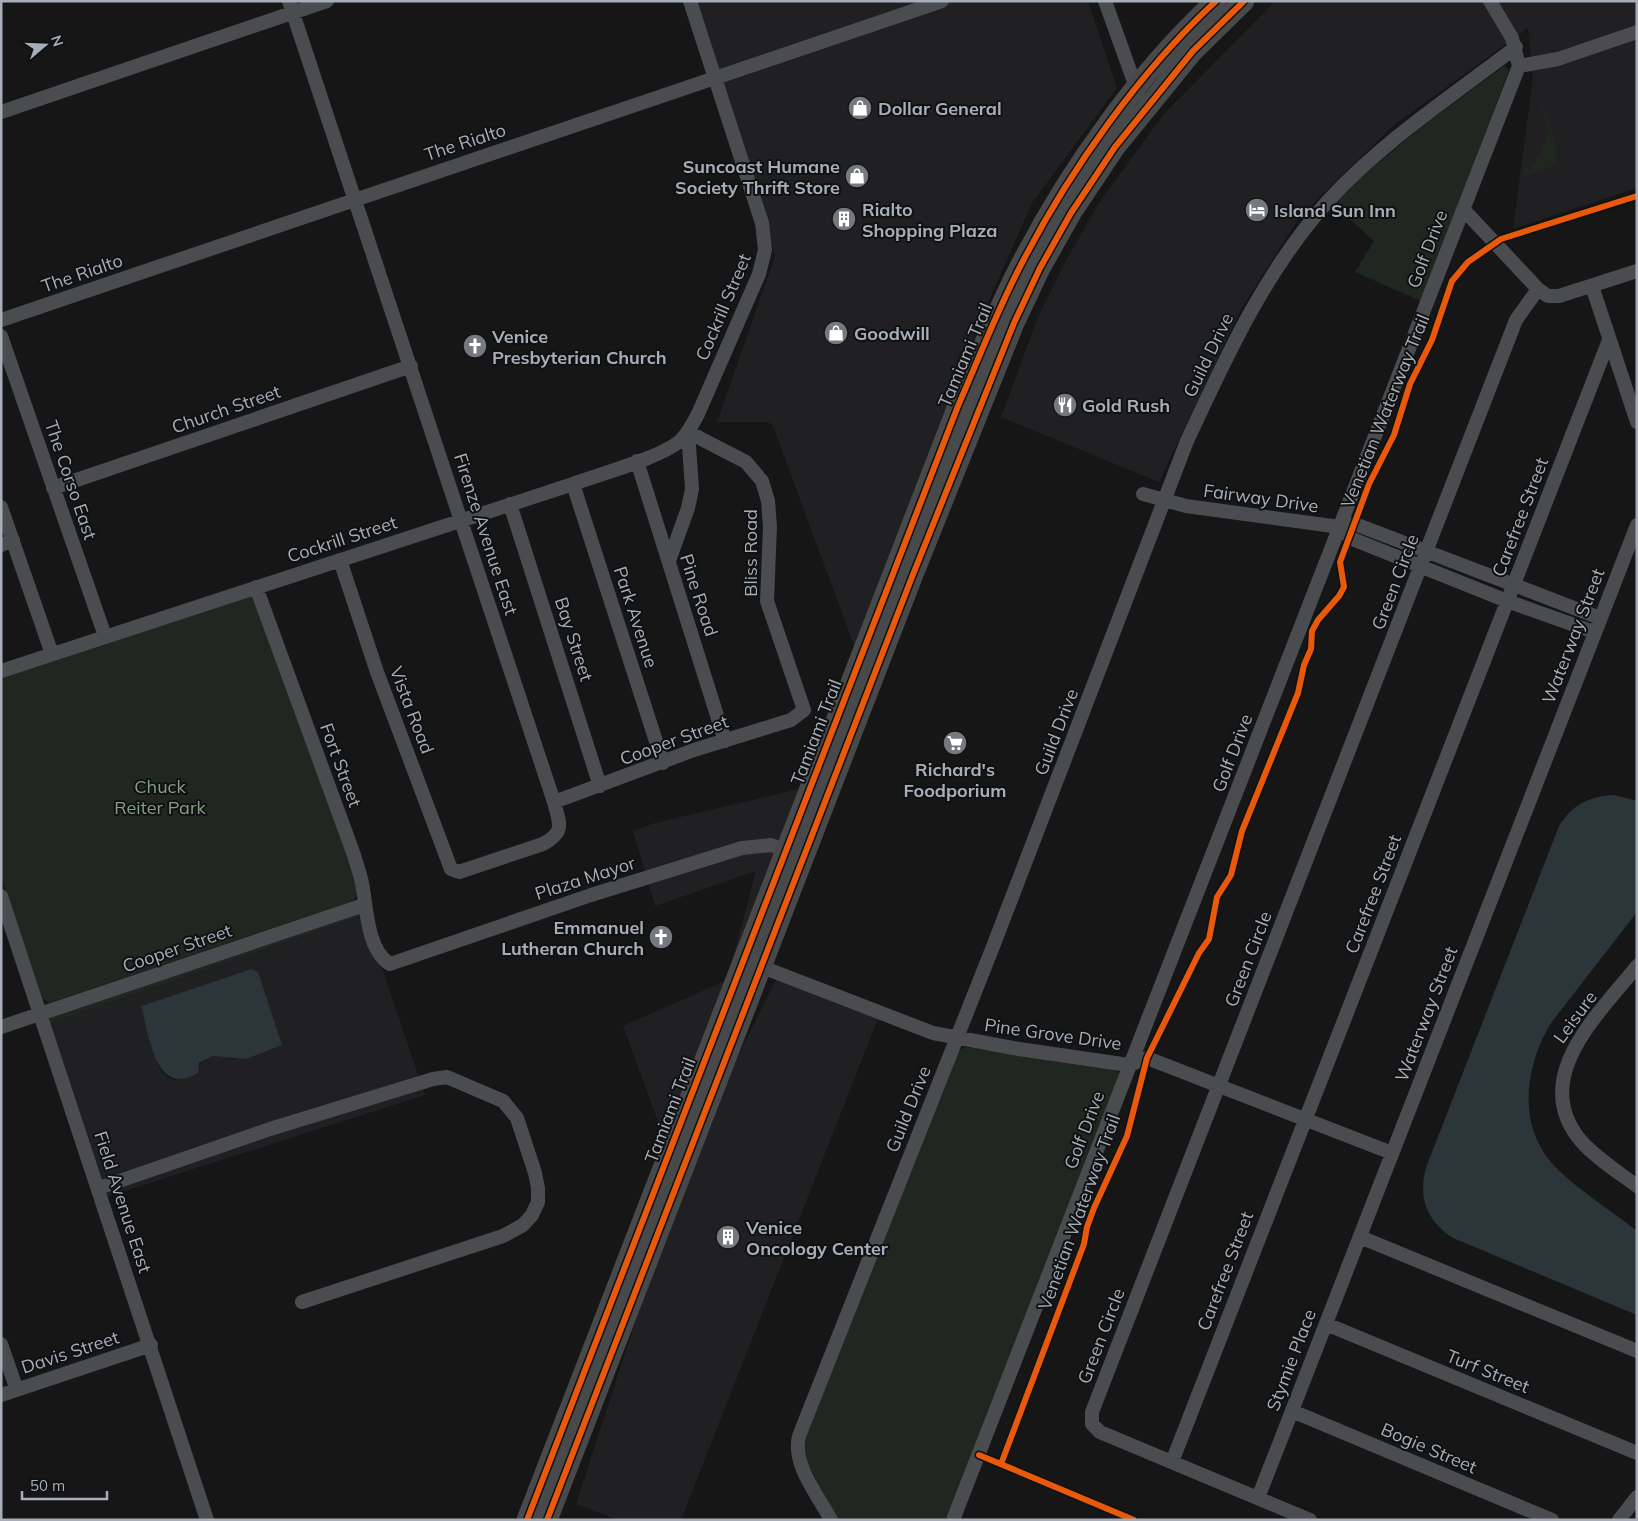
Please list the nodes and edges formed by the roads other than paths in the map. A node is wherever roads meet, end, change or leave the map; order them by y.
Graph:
1 (327, 1) edge
2 (690, 1) edge
3 (942, 1) edge
4 (1105, 1) edge
5 (1216, 1) edge
6 (1244, 1) edge
7 (1490, 1) edge
8 (291, 7) edge
9 (1637, 32) edge
10 (1516, 47) junction
11 (1519, 66) junction
12 (715, 78) junction
13 (1141, 98) junction
14 (1, 112) edge
15 (356, 199) junction
16 (1463, 208) junction
17 (1637, 271) edge
18 (1592, 286) junction
19 (1538, 289) junction
20 (1, 320) edge
21 (1, 336) edge
22 (1609, 340) junction
23 (411, 366) junction
24 (1637, 422) edge
25 (688, 432) junction
26 (637, 461) junction
27 (574, 484) junction
28 (54, 488) junction
29 (1143, 494) dead end
30 (1165, 501) junction
31 (510, 504) junction
32 (1, 506) edge
33 (462, 520) junction
34 (1637, 525) edge
35 (1340, 528) junction
36 (7, 543) edge
37 (1428, 551) junction
38 (340, 560) junction
39 (669, 561) junction
40 (1421, 566) junction
41 (1514, 584) junction
42 (256, 587) junction
43 (1507, 601) junction
44 (1600, 618) junction
45 (1594, 632) junction
46 (105, 636) junction
47 (52, 654) junction
48 (1, 671) edge
49 (804, 710) joint
50 (725, 741) junction
51 (663, 763) junction
52 (600, 786) junction
53 (554, 802) junction
54 (795, 854) junction
55 (511, 855) joint
56 (1, 896) edge
57 (364, 905) junction
58 (381, 959) joint
59 (1637, 966) edge
60 (762, 967) junction
61 (41, 1014) junction
62 (1, 1026) edge
63 (956, 1039) junction
64 (1130, 1064) junction
65 (1219, 1086) junction
66 (1305, 1119) junction
67 (1392, 1153) junction
68 (1637, 1186) edge
69 (99, 1188) junction
70 (1360, 1236) junction
71 (302, 1302) dead end
72 (1326, 1324) junction
73 (1, 1344) edge
74 (150, 1345) junction
75 (1637, 1351) edge
76 (17, 1390) junction
77 (1, 1395) edge
78 (1292, 1411) junction
79 (1637, 1453) edge
80 (1172, 1462) junction
81 (1637, 1497) edge
82 (1258, 1498) junction
83 (207, 1520) edge
84 (527, 1520) edge
85 (547, 1520) edge
86 (831, 1520) edge
87 (953, 1520) edge
88 (1310, 1520) edge
89 (1552, 1520) edge
90 (1619, 1520) edge

1 - 8 street
2 - 12 street, Cockrill Street
3 - 12 street, The Rialto
4 - 13 street
5 - 13 main road, Tamiami Trail
6 - 13 main road, Tamiami Trail
7 - 10 street
8 - 14 street
8 - 15 street, Firenze Avenue East
9 - 11 street
10 - 11 street
10 - 30 street, Guild Drive
11 - 16 street, Golf Drive
12 - 15 street, The Rialto
12 - 25 street, Cockrill Street
13 - 54 main road, Tamiami Trail
15 - 20 street, The Rialto
15 - 23 street, Firenze Avenue East
16 - 19 street
16 - 35 street, Golf Drive
17 - 18 street
18 - 19 street
18 - 22 street
19 - 37 street, Green Circle
21 - 28 street, The Corso East
22 - 24 street
22 - 41 street, Carefree Street
23 - 28 street, Church Street
23 - 33 street, Firenze Avenue East
25 - 26 street, Cockrill Street
25 - 39 street, Cockrill Street
25 - 49 street, Bliss Road
26 - 27 street, Cockrill Street
26 - 39 street, Pine Road
27 - 31 street, Cockrill Street
27 - 51 street, Park Avenue
28 - 46 street, The Corso East
29 - 30 street, Fairway Drive
30 - 35 street, Fairway Drive
30 - 63 street, Guild Drive
31 - 33 street, Cockrill Street
31 - 52 street, Bay Street
32 - 36 street
33 - 38 street, Cockrill Street
33 - 53 street, Firenze Avenue East
34 - 44 street, Waterway Street
35 - 37 street
35 - 40 street, Fairway Drive
35 - 64 street, Golf Drive
36 - 47 street
37 - 40 street, Green Circle
37 - 41 street
38 - 42 street, Cockrill Street
38 - 55 street, Vista Road
39 - 50 street, Pine Road
40 - 43 street, Fairway Drive
40 - 65 street, Green Circle
41 - 43 street, Carefree Street
41 - 44 street
42 - 46 street, Cockrill Street
42 - 57 street, Fort Street
43 - 45 street, Fairway Drive
43 - 66 street, Carefree Street
44 - 45 street, Waterway Street
45 - 67 street, Waterway Street
46 - 47 street, Cockrill Street
47 - 48 street, Cockrill Street
49 - 50 street, Cooper Street
50 - 51 street, Cooper Street
51 - 52 street, Cooper Street
52 - 53 street, Cooper Street
53 - 55 street, Firenze Avenue East
54 - 58 street, Plaza Mayor
54 - 60 main road, Tamiami Trail
54 - 84 main road, Tamiami Trail
56 - 61 street, Field Avenue East
57 - 58 street, Fort Street
57 - 61 street, Cooper Street
59 - 68 street, Leisure
60 - 63 street, Pine Grove Drive
60 - 85 main road, Tamiami Trail
61 - 62 street, Cooper Street
61 - 69 street, Field Avenue East
63 - 64 street, Pine Grove Drive
63 - 86 street, Guild Drive
64 - 65 street, Pine Grove Drive
64 - 87 street, Golf Drive
65 - 66 street, Pine Grove Drive
65 - 80 street, Green Circle
66 - 67 street, Pine Grove Drive
66 - 80 street, Carefree Street
67 - 70 street, Waterway Street
69 - 71 street
69 - 74 street, Field Avenue East
70 - 72 street, Stymie Place
70 - 75 street
72 - 78 street, Stymie Place
72 - 79 street, Turf Street
73 - 76 street
74 - 76 street, Davis Street
74 - 83 street, Field Avenue East
76 - 77 street, Davis Street
78 - 82 street, Stymie Place
78 - 89 street, Bogie Street
80 - 82 street, Green Circle
81 - 90 street
82 - 88 street, Green Circle

